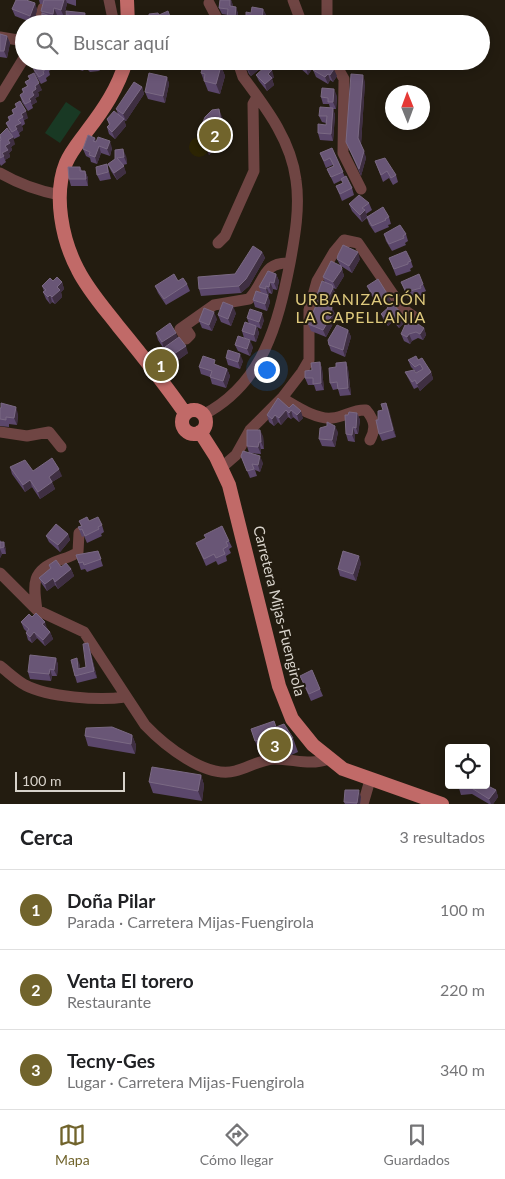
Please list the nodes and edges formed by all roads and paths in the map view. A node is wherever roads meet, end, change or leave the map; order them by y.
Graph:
1 (109, 0) edge
2 (126, 0) edge
3 (292, 0) edge
4 (327, 0) edge
5 (209, 3) dead end
6 (43, 8) edge
7 (41, 15) edge
8 (112, 15) edge
9 (127, 15) edge
10 (215, 15) edge
11 (298, 15) edge
12 (327, 15) edge
13 (0, 37) edge
14 (15, 40) edge
15 (17, 70) edge
16 (123, 70) edge
17 (241, 70) edge
18 (337, 70) edge
19 (257, 96) junction
20 (0, 98) edge
21 (0, 173) edge
22 (361, 189) dead end
23 (60, 194) junction
24 (218, 243) dead end
25 (290, 263) junction
26 (413, 316) dead end
27 (184, 326) dead end
28 (282, 398) junction
29 (186, 414) junction
30 (203, 415) junction
31 (0, 432) edge
32 (200, 432) junction
33 (370, 440) dead end
34 (61, 447) dead end
35 (221, 468) junction
36 (79, 533) edge
37 (0, 573) edge
38 (37, 610) junction
39 (0, 666) edge
40 (125, 697) junction
41 (328, 759) junction
42 (370, 780) junction
43 (363, 804) edge
44 (442, 804) edge

1 - 8 street
2 - 9 main road
3 - 11 street
4 - 12 street
5 - 10 street
6 - 7 street
13 - 14 street
15 - 20 street
16 - 23 main road
17 - 19 street
18 - 22 street
19 - 24 street
19 - 25 street
21 - 23 street
23 - 29 main road
25 - 27 street
25 - 30 street
26 - 28 street
28 - 33 street
28 - 35 street
29 - 30 main road
29 - 32 main road
30 - 32 main road
31 - 34 street
32 - 35 main road, Carretera Mijas-Fuengirola
35 - 41 main road, Carretera Mijas-Fuengirola
36 - 38 street
37 - 38 street
38 - 40 street
39 - 40 street
40 - 41 street
41 - 42 main road, Carretera Mijas-Fuengirola
42 - 43 street
42 - 44 main road, Carretera Mijas-Fuengirola

